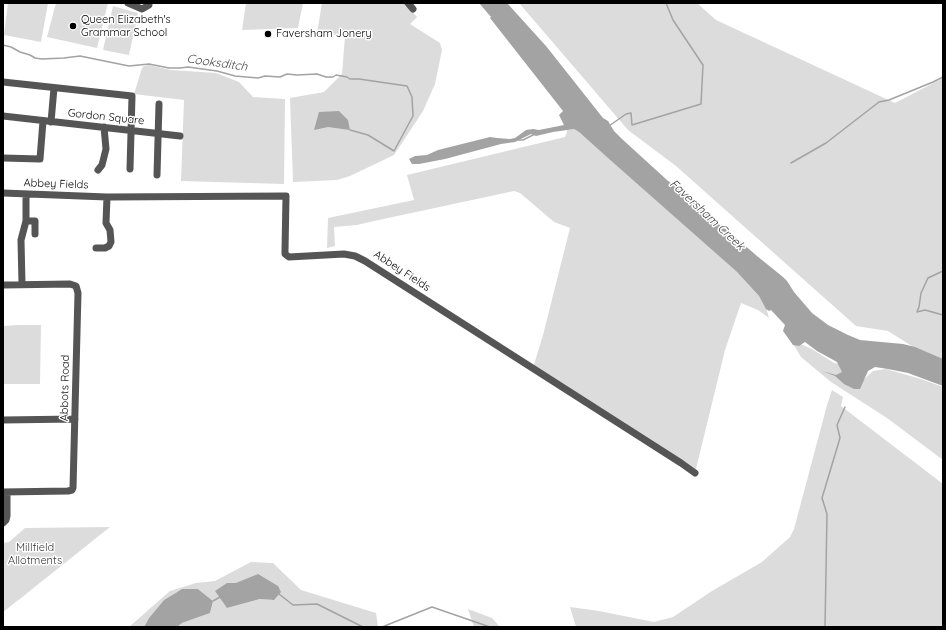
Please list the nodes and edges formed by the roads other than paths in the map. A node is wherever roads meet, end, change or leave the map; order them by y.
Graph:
1 (128, 3) edge
2 (149, 3) edge
3 (408, 3) edge
4 (413, 9) dead end
5 (3, 82) edge
6 (54, 88) junction
7 (159, 104) dead end
8 (3, 116) edge
9 (47, 121) junction
10 (104, 127) junction
11 (131, 130) junction
12 (159, 134) junction
13 (180, 136) dead end
14 (3, 158) edge
15 (102, 168) dead end
16 (130, 169) dead end
17 (157, 175) dead end
18 (3, 193) edge
19 (26, 195) junction
20 (107, 197) junction
21 (26, 221) junction
22 (34, 234) dead end
23 (96, 248) dead end
24 (22, 284) junction
25 (3, 285) edge
26 (75, 419) junction
27 (3, 420) edge
28 (695, 473) dead end
29 (5, 492) edge
30 (3, 522) edge

1 - 2 street
3 - 4 street
5 - 6 street
6 - 9 street, Gordon Square
6 - 11 street
7 - 12 street, Gordon Square
8 - 9 street
9 - 10 street, Gordon Square
9 - 14 street
10 - 11 street, Gordon Square
10 - 15 street
11 - 12 street, Gordon Square
11 - 16 street
12 - 13 street, Gordon Square
12 - 17 street, Gordon Square
18 - 19 street, Abbey Fields
19 - 20 street, Abbey Fields
19 - 21 street
20 - 23 street
20 - 28 street, Abbey Fields
21 - 22 street
21 - 24 street
24 - 25 street
24 - 26 street, Abbots Road
26 - 27 street
26 - 29 street, Abbots Road
29 - 30 street

